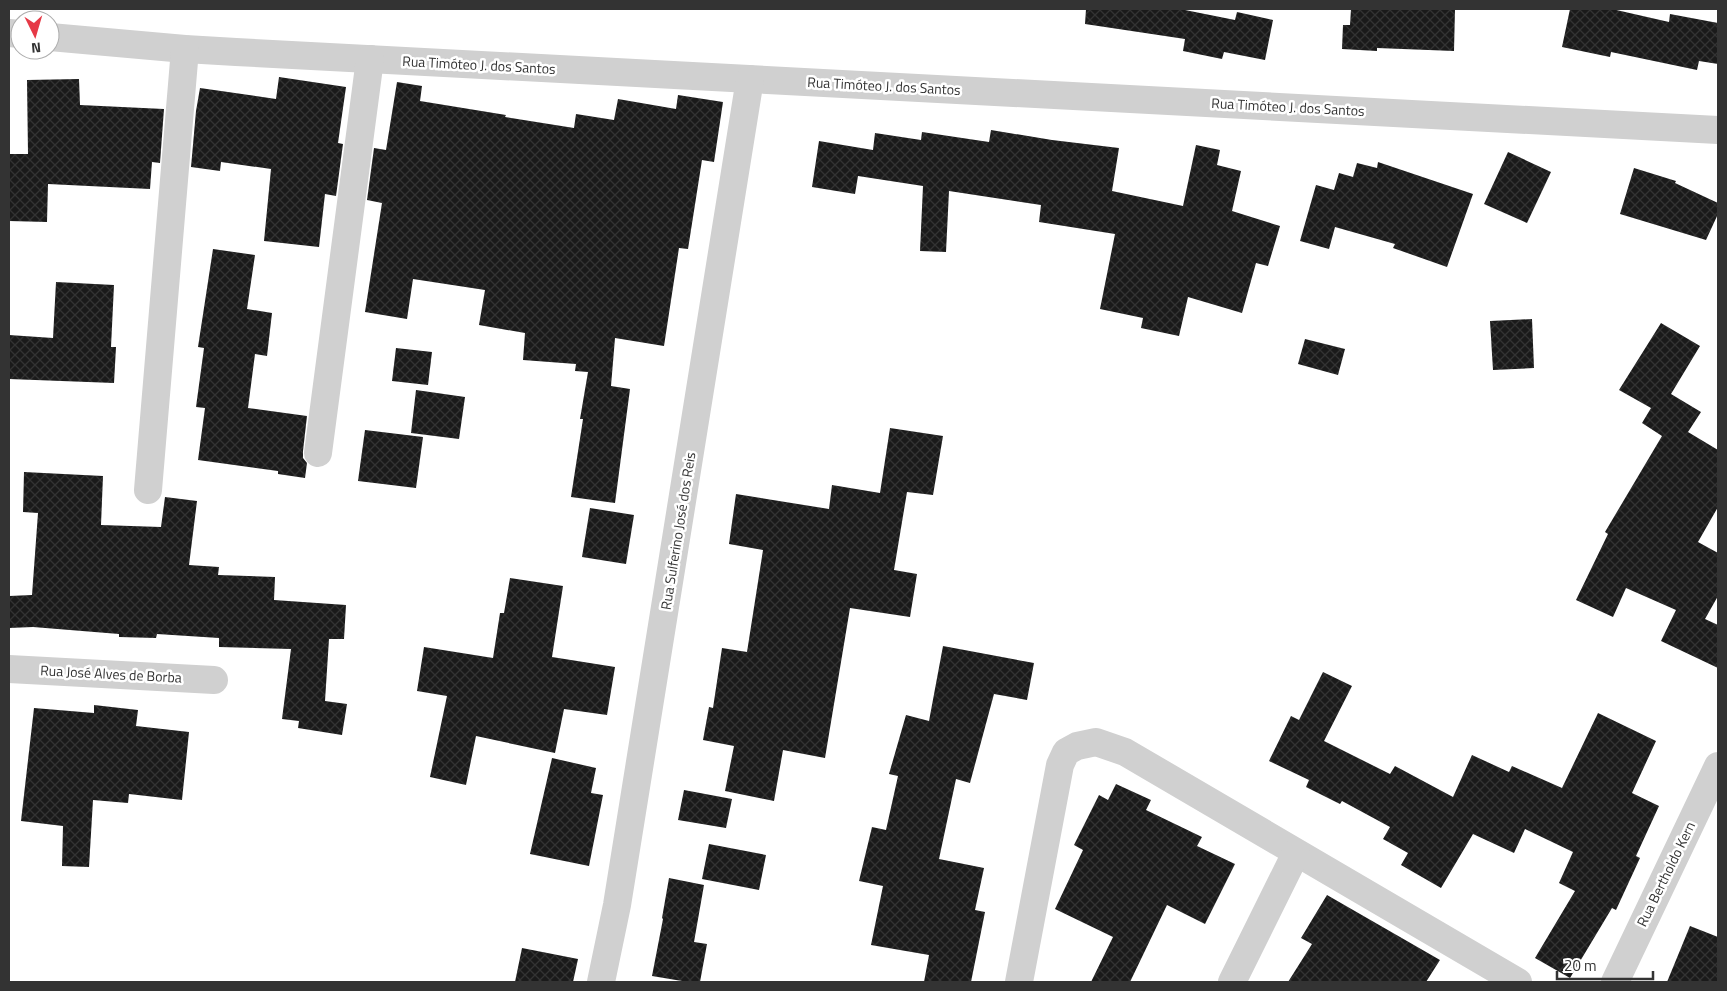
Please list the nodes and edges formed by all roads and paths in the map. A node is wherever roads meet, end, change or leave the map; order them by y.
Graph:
1 (60, 38) edge
2 (184, 49) junction
3 (370, 59) junction
4 (750, 79) junction
5 (1718, 130) edge
6 (318, 453) dead end
7 (148, 490) dead end
8 (9, 669) edge
9 (214, 680) dead end
10 (1718, 766) edge
11 (1296, 853) junction
12 (601, 982) edge
13 (1019, 982) edge
14 (1232, 982) edge
15 (1518, 982) edge
16 (1615, 982) edge

1 - 2 street, Rua Timóteo J. dos Santos
2 - 3 street, Rua Timóteo J. dos Santos
2 - 7 street
3 - 4 street, Rua Timóteo J. dos Santos
3 - 6 street
4 - 5 street, Rua Timóteo J. dos Santos
4 - 12 street, Rua Sulferino José dos Reis
8 - 9 street, Rua José Alves de Borba
10 - 16 street, Rua Bertholdo Kern
11 - 13 street
11 - 14 street
11 - 15 street

